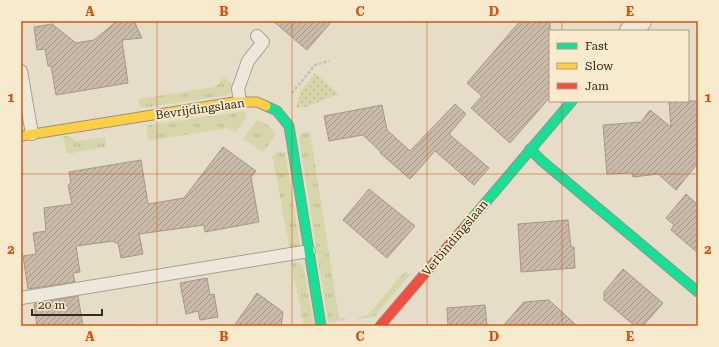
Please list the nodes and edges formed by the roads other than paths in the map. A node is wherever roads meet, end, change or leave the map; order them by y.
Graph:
1 (640, 21) edge
2 (632, 30) edge
3 (257, 36) dead end
4 (21, 71) edge
5 (240, 101) junction
6 (571, 102) edge
7 (27, 135) edge
8 (530, 149) junction
9 (309, 251) junction
10 (698, 292) edge
11 (21, 298) edge
12 (321, 326) edge
13 (380, 326) edge

1 - 2 street
3 - 5 lane
4 - 7 lane
5 - 7 street, Bevrijdingslaan
5 - 9 street, Bevrijdingslaan
6 - 8 street, Verbindingslaan
8 - 10 street
8 - 13 street, Verbindingslaan
9 - 11 lane
9 - 12 street, Bevrijdingslaan

